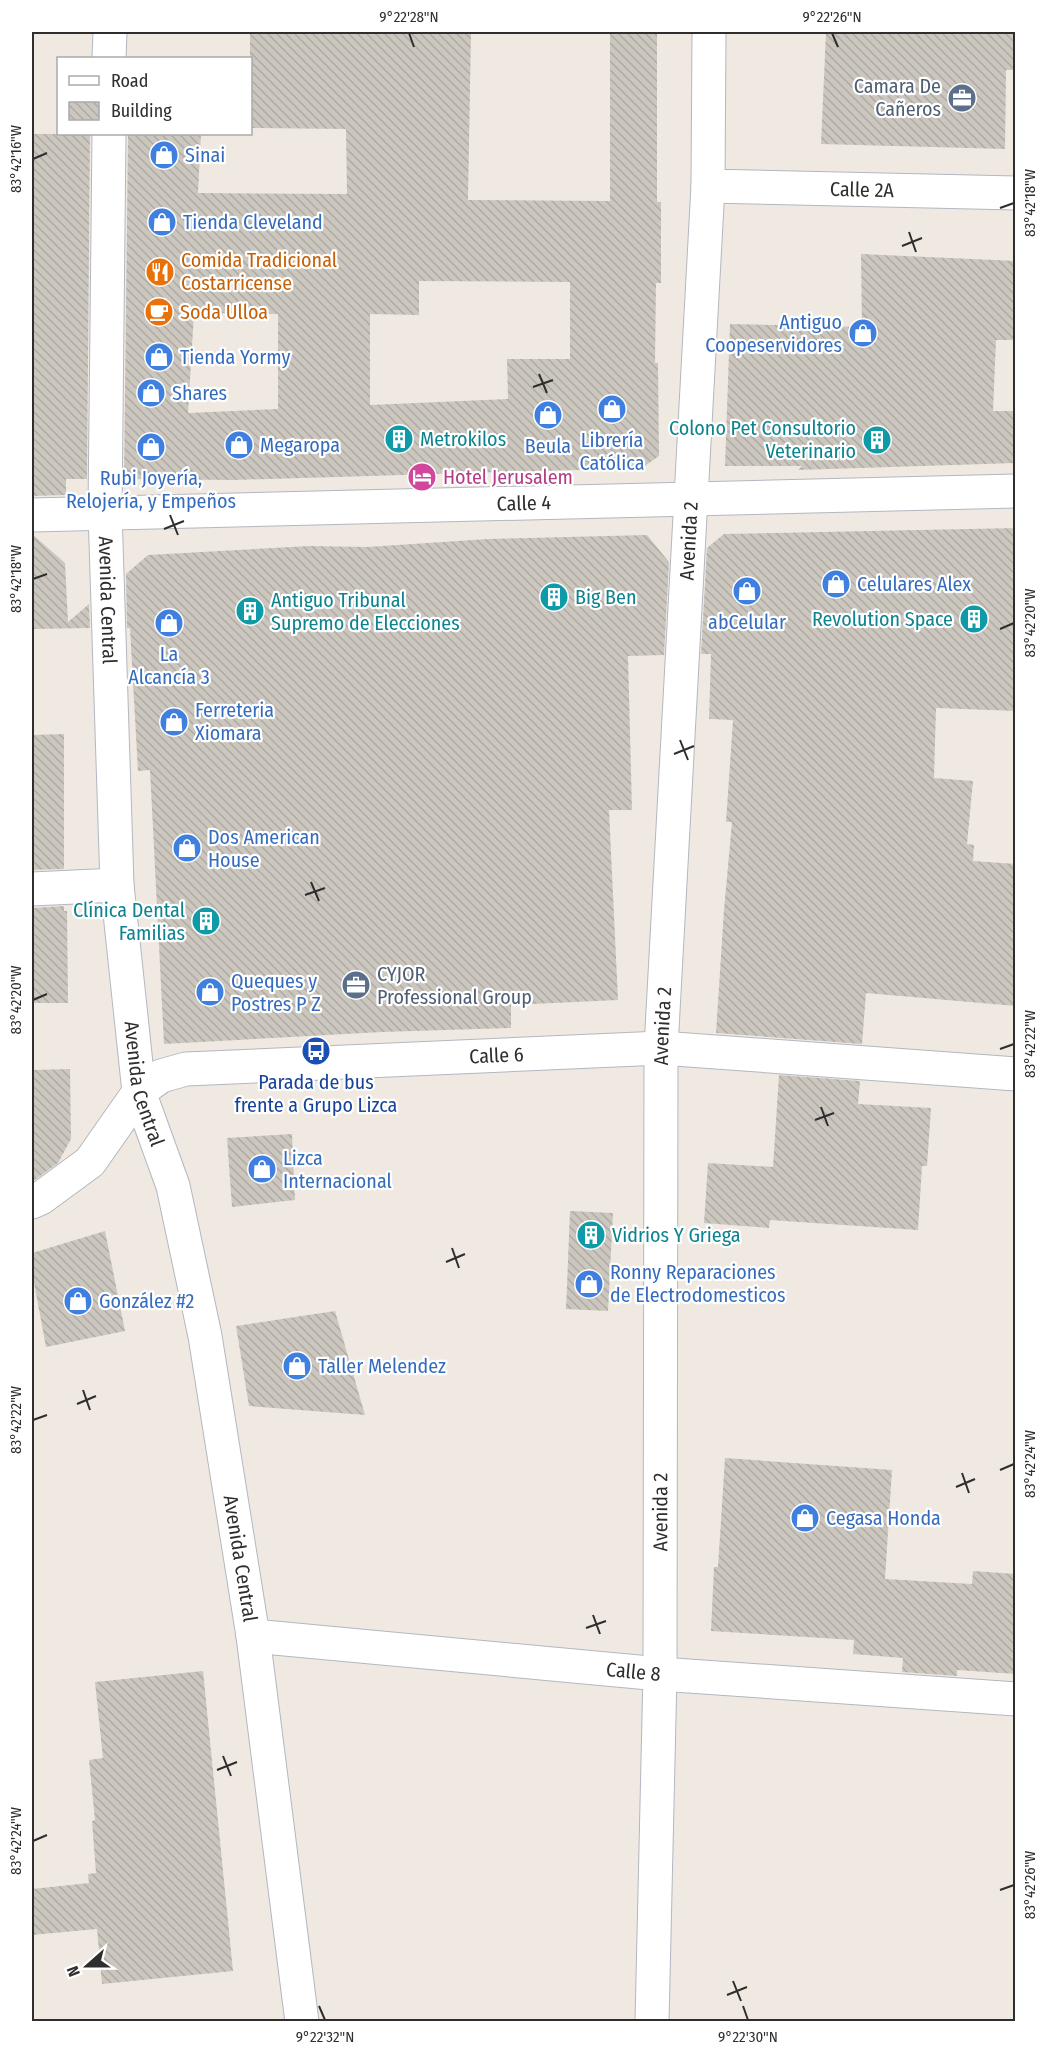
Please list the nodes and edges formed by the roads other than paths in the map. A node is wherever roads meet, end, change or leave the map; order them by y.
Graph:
1 (110, 32) edge
2 (709, 32) edge
3 (109, 57) edge
4 (109, 135) edge
5 (708, 186) junction
6 (1016, 194) edge
7 (1016, 491) edge
8 (691, 500) junction
9 (105, 512) junction
10 (32, 515) edge
11 (117, 885) junction
12 (32, 889) edge
13 (661, 1048) junction
14 (1016, 1074) edge
15 (139, 1092) junction
16 (32, 1202) edge
17 (253, 1636) junction
18 (660, 1674) junction
19 (1016, 1699) edge
20 (302, 2022) edge
21 (652, 2022) edge

1 - 3 street
2 - 5 street, Avenida 2
4 - 9 street, Avenida Central
5 - 6 street, Calle 2A
5 - 8 street, Avenida 2
7 - 8 street, Calle 4
8 - 9 street, Calle 4
8 - 13 street, Avenida 2
9 - 10 street, Calle 4
9 - 11 street, Avenida Central
11 - 12 street
11 - 15 street, Avenida Central
13 - 14 street, Calle 6
13 - 15 street, Calle 6
13 - 18 street, Avenida 2
15 - 16 street, Calle 6
15 - 17 street, Avenida Central
17 - 18 street, Calle 8
17 - 20 street, Avenida Central
18 - 19 street, Calle 8
18 - 21 street, Avenida 2

